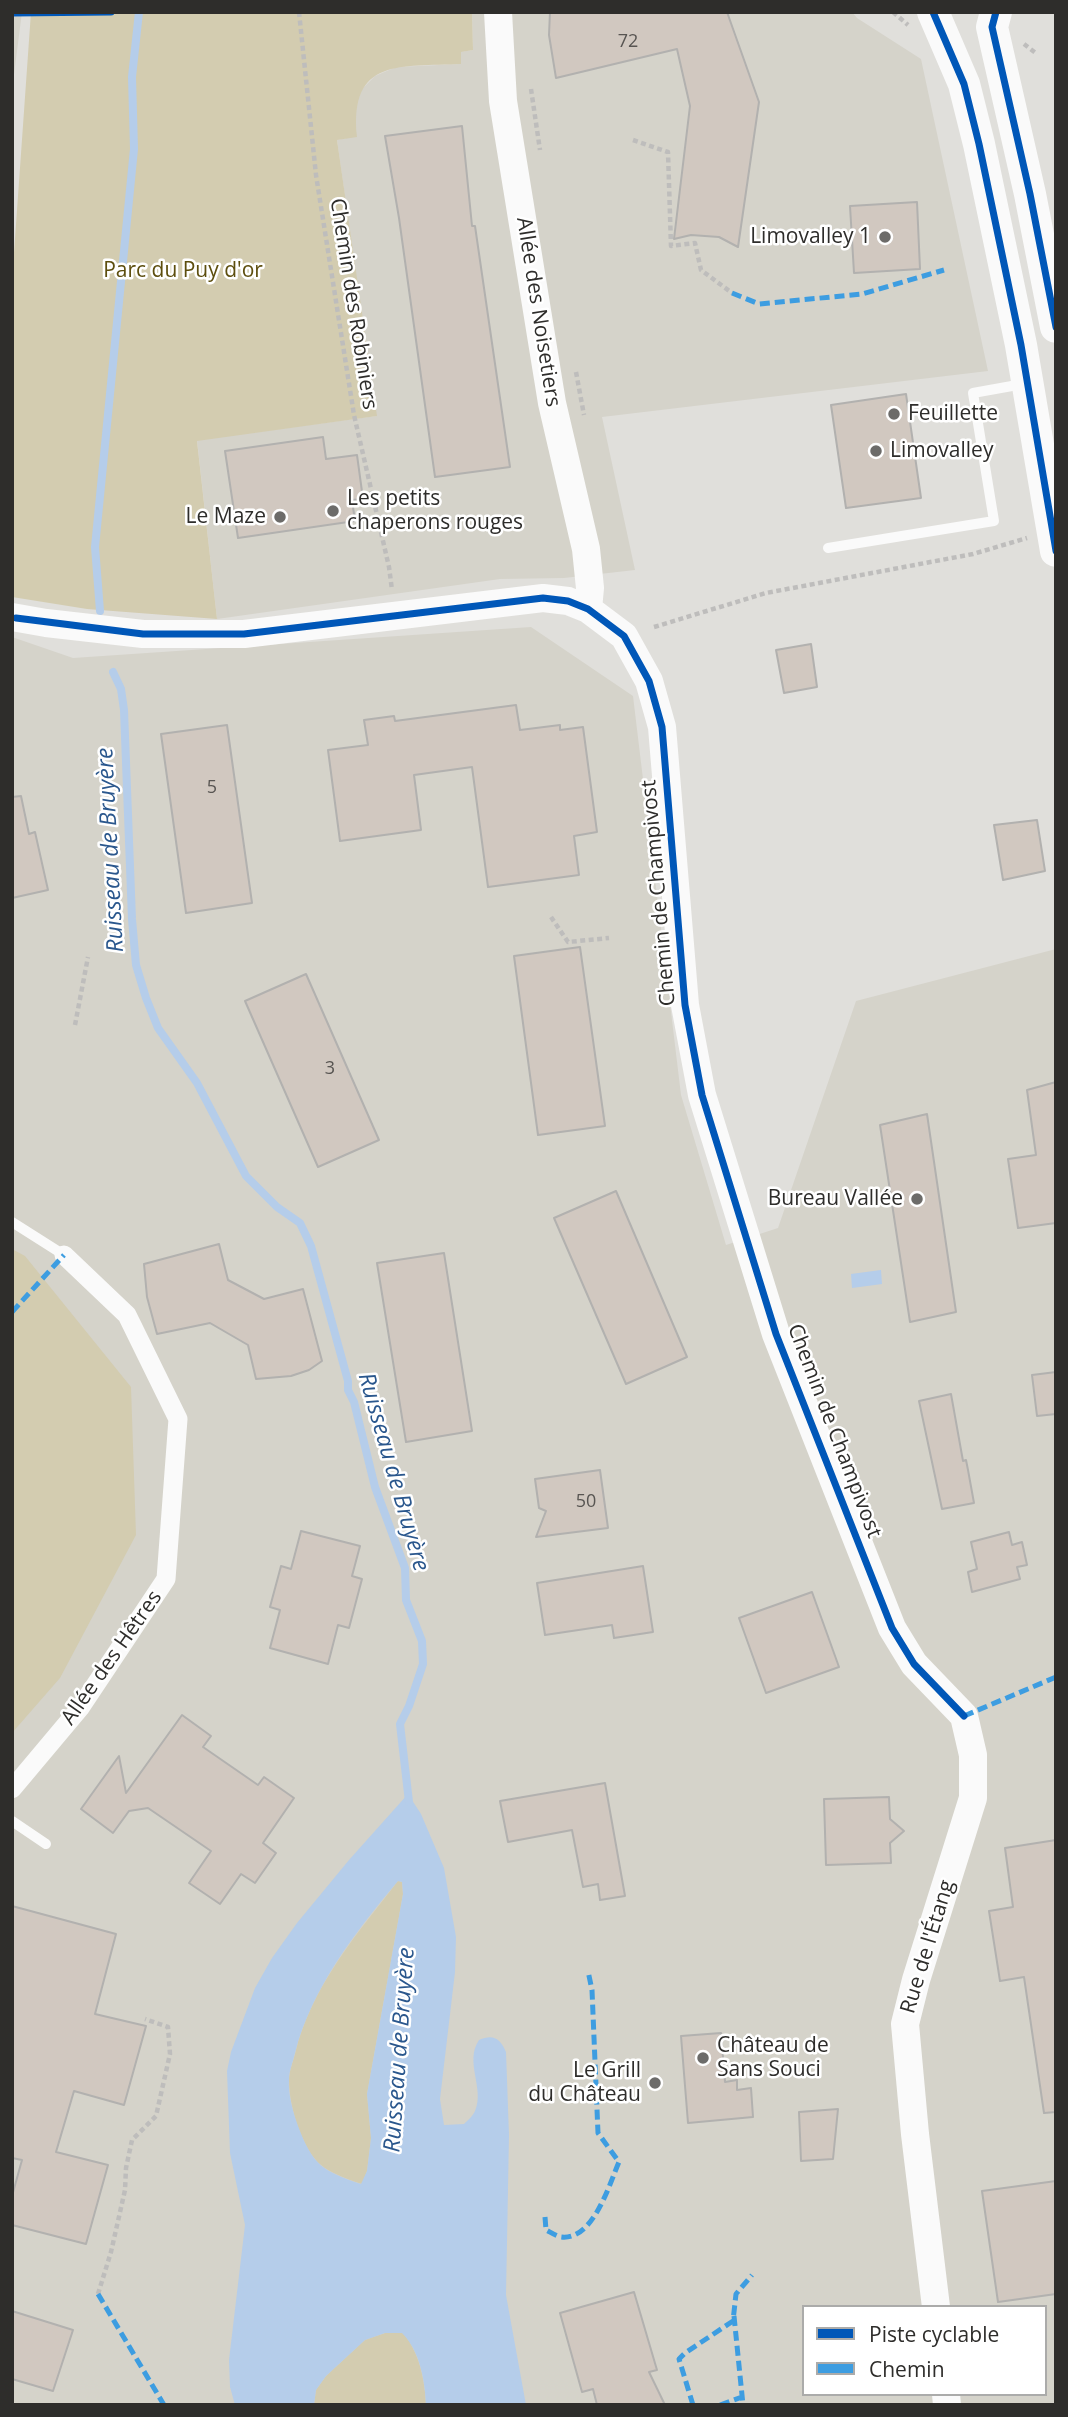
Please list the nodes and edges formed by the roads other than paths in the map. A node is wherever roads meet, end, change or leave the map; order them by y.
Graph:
1 (498, 12) edge
2 (933, 12) edge
3 (996, 12) edge
4 (1056, 327) edge
5 (1027, 383) junction
6 (1054, 541) edge
7 (828, 548) dead end
8 (587, 609) junction
9 (14, 618) edge
10 (12, 1222) edge
11 (64, 1255) joint
12 (964, 1716) joint
13 (12, 1789) edge
14 (12, 1822) edge
15 (46, 1844) dead end
16 (936, 2305) edge

1 - 8 street, Allée des Noisetiers
2 - 5 main road
3 - 4 main road
5 - 6 main road
5 - 7 lane
8 - 9 street, Chemin de Champivost
8 - 12 street, Chemin de Champivost
10 - 11 lane
11 - 13 street, Allée des Hêtres
12 - 16 street, Rue de l'Étang
14 - 15 lane

